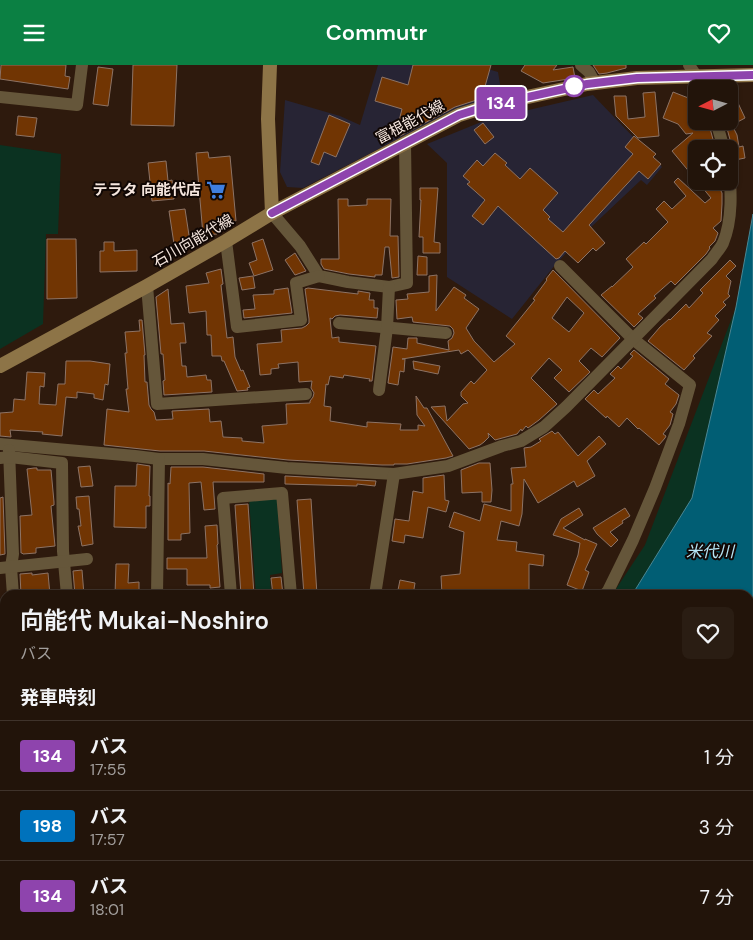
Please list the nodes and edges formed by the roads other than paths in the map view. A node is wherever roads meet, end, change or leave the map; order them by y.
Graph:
1 (82, 65) edge
2 (270, 65) edge
3 (581, 65) edge
4 (748, 75) edge
5 (697, 77) edge
6 (595, 83) junction
7 (0, 97) edge
8 (406, 143) junction
9 (731, 190) edge
10 (272, 213) junction
11 (226, 241) junction
12 (560, 266) dead end
13 (319, 276) junction
14 (147, 286) junction
15 (389, 287) junction
16 (339, 323) dead end
17 (387, 328) junction
18 (446, 333) dead end
19 (633, 339) junction
20 (0, 366) edge
21 (379, 390) dead end
22 (306, 394) dead end
23 (5, 451) edge
24 (159, 459) junction
25 (394, 474) junction
26 (87, 559) dead end
27 (64, 561) junction
28 (6, 568) edge
29 (13, 590) edge
30 (67, 590) edge
31 (157, 590) edge
32 (231, 590) edge
33 (290, 590) edge
34 (377, 590) edge
35 (608, 590) edge

1 - 7 street
2 - 10 main road
3 - 6 street
4 - 5 main road, 富根能代線
5 - 6 main road, 富根能代線
6 - 8 main road, 富根能代線
8 - 10 main road, 富根能代線
8 - 15 street
9 - 19 street
10 - 11 main road, 石川向能代線
10 - 13 street
11 - 13 street
11 - 14 main road, 石川向能代線
12 - 19 street
13 - 15 street
14 - 20 main road, 石川向能代線
14 - 22 street
15 - 17 street
16 - 17 street
17 - 18 street
17 - 21 street
19 - 25 street
19 - 35 street
23 - 24 street
23 - 27 street
23 - 28 street
24 - 25 street
24 - 31 street
25 - 34 street
26 - 27 street
27 - 28 street
27 - 30 street
28 - 29 street
32 - 33 street

